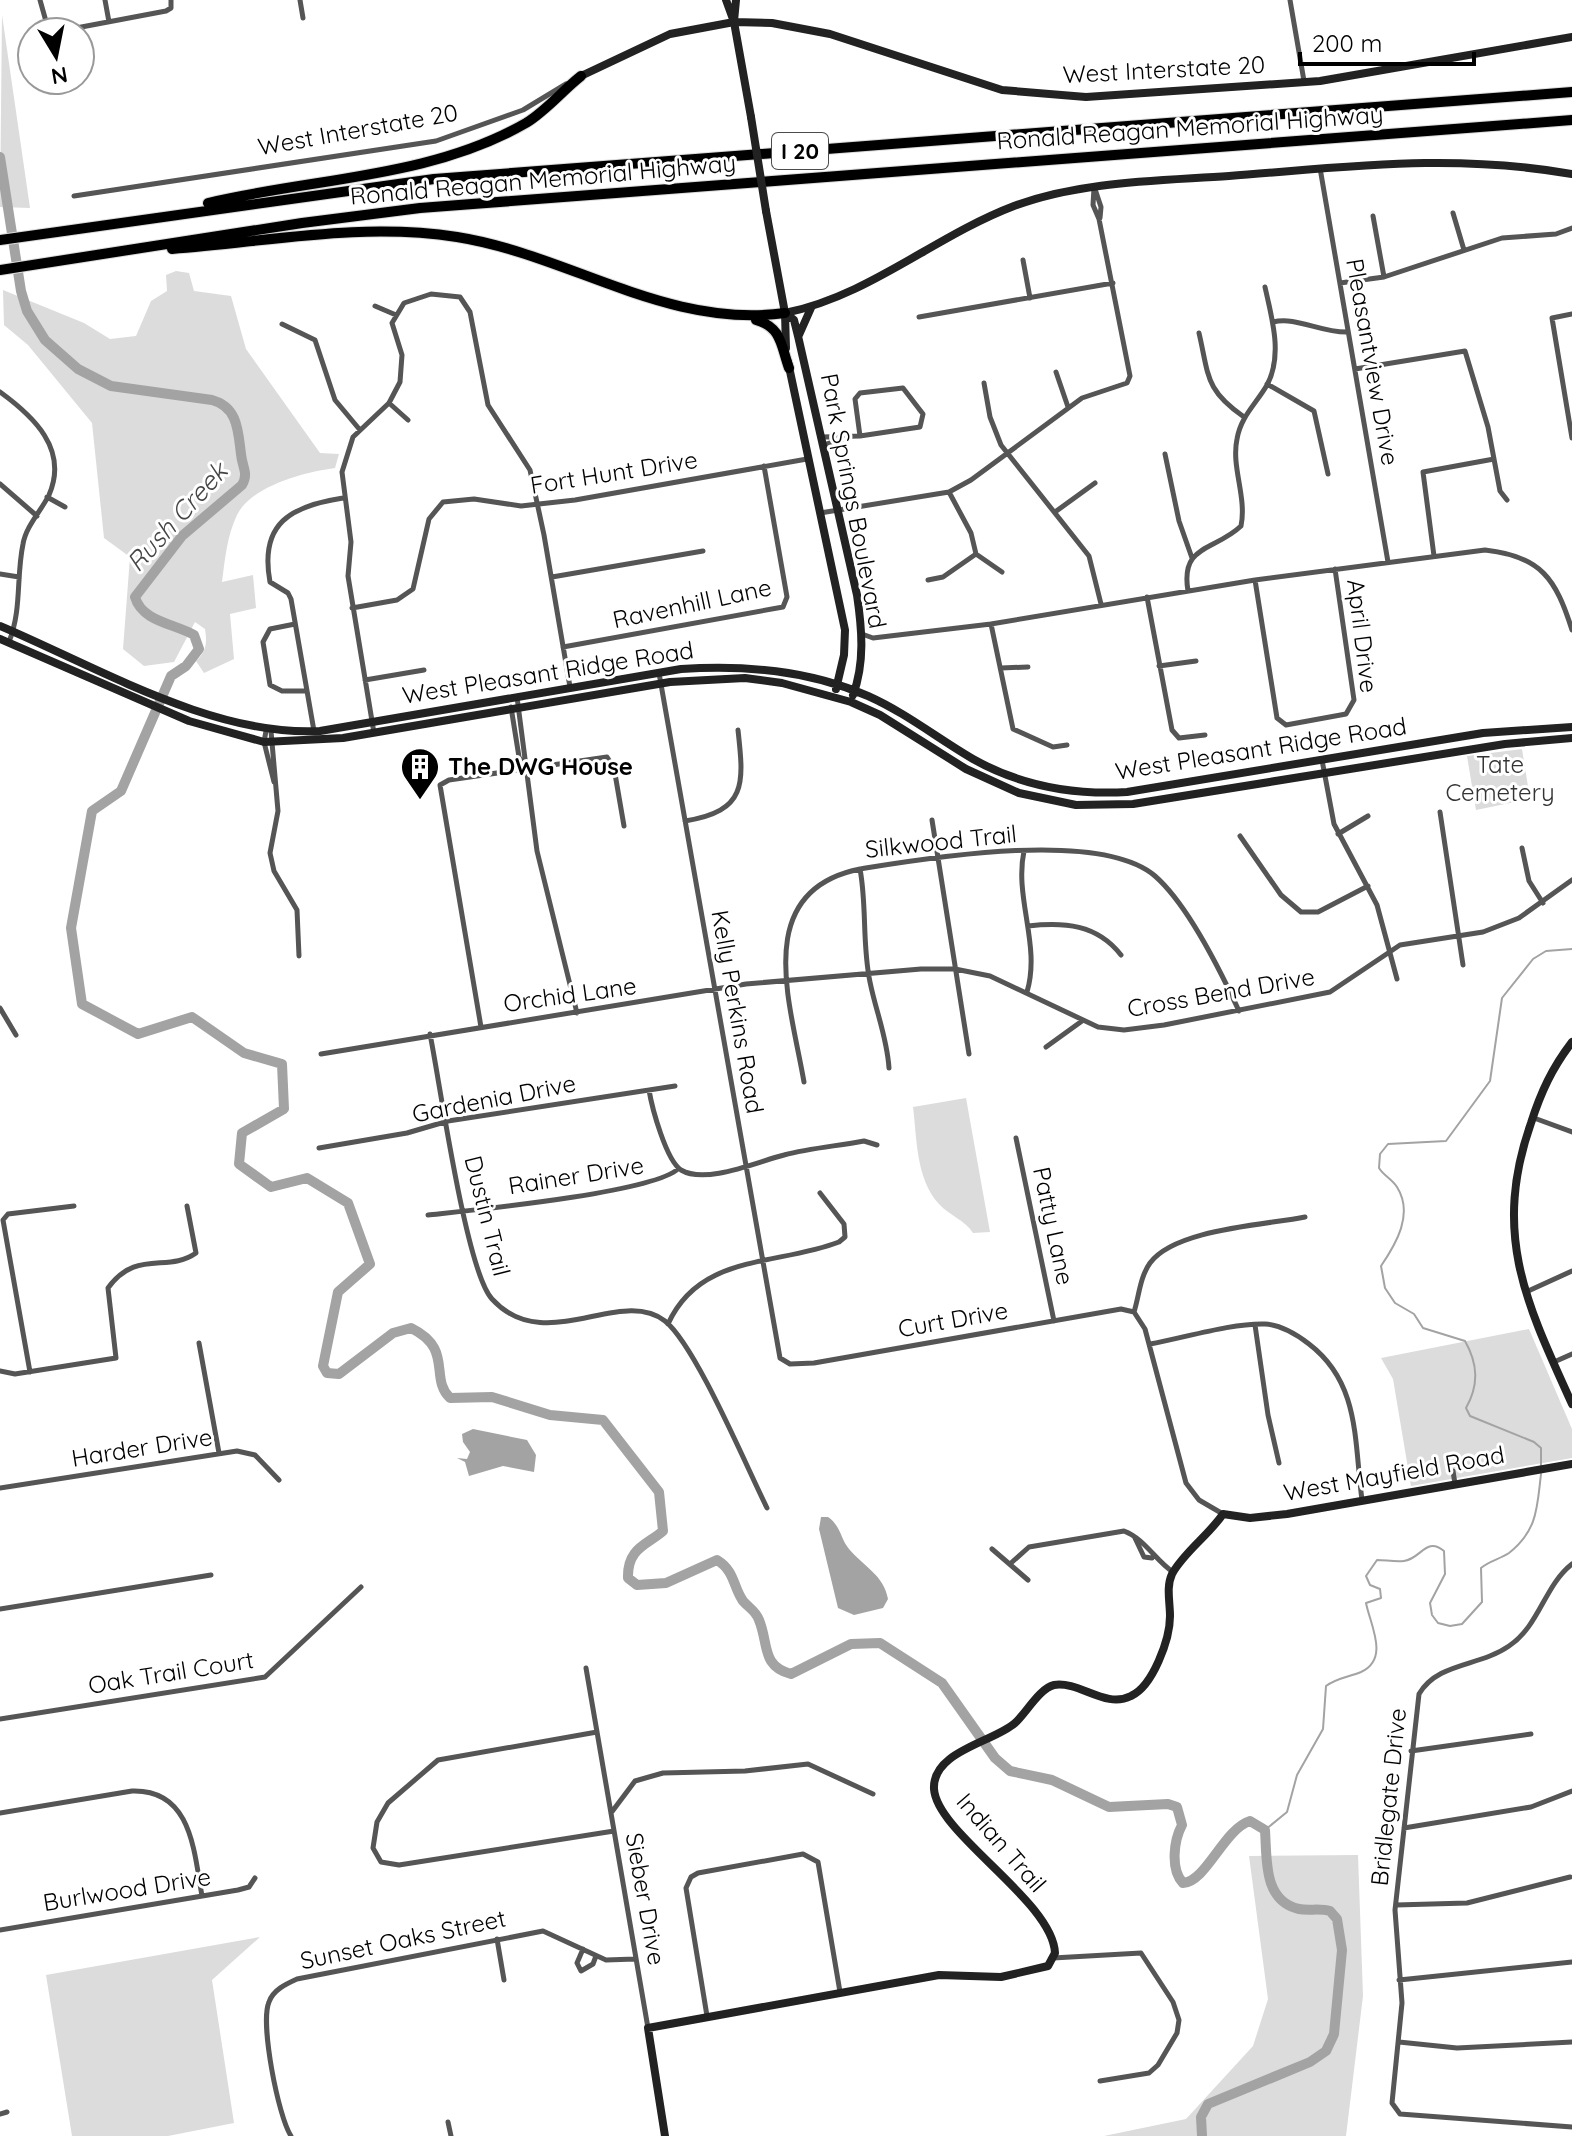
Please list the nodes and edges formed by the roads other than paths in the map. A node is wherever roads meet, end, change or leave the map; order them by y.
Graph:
1 (105, 0) edge
2 (171, 0) edge
3 (300, 0) edge
4 (726, 0) edge
5 (736, 0) edge
6 (1290, 0) edge
7 (303, 18) dead end
8 (109, 22) junction
9 (734, 22) junction
10 (96, 24) edge
11 (1572, 37) edge
12 (581, 76) junction
13 (1305, 82) junction
14 (1572, 92) edge
15 (533, 102) junction
16 (538, 114) junction
17 (1572, 120) edge
18 (1320, 168) junction
19 (1572, 174) edge
20 (1094, 188) junction
21 (74, 196) dead end
22 (1453, 213) dead end
23 (152, 216) junction
24 (1373, 216) dead end
25 (1572, 228) edge
26 (0, 240) edge
27 (1464, 250) junction
28 (106, 254) junction
29 (1023, 260) dead end
30 (2, 270) edge
31 (1384, 277) junction
32 (1113, 283) junction
33 (1340, 283) junction
34 (1265, 287) dead end
35 (1030, 298) junction
36 (375, 306) dead end
37 (812, 307) junction
38 (785, 313) junction
39 (1572, 314) edge
40 (396, 315) junction
41 (746, 317) junction
42 (919, 317) dead end
43 (1273, 322) junction
44 (282, 324) dead end
45 (1348, 332) junction
46 (1199, 333) dead end
47 (798, 336) junction
48 (789, 368) junction
49 (1355, 369) junction
50 (1056, 372) dead end
51 (984, 383) dead end
52 (1267, 384) junction
53 (1572, 390) edge
54 (1564, 391) junction
55 (0, 392) edge
56 (813, 402) junction
57 (389, 403) junction
58 (1068, 407) junction
59 (1244, 417) junction
60 (408, 420) dead end
61 (360, 430) junction
62 (860, 436) junction
63 (1572, 438) edge
64 (823, 441) junction
65 (1006, 452) junction
66 (1165, 454) dead end
67 (807, 459) junction
68 (1494, 459) junction
69 (764, 466) junction
70 (1328, 474) dead end
71 (1095, 483) dead end
72 (0, 484) edge
73 (949, 492) junction
74 (47, 497) junction
75 (343, 498) junction
76 (1507, 500) dead end
77 (537, 504) junction
78 (65, 507) dead end
79 (838, 510) junction
80 (1055, 512) junction
81 (818, 513) junction
82 (37, 516) junction
83 (703, 551) dead end
84 (976, 554) junction
85 (1434, 556) junction
86 (1192, 558) junction
87 (1388, 562) junction
88 (1335, 569) junction
89 (1002, 572) dead end
90 (0, 574) edge
91 (19, 577) junction
92 (552, 577) junction
93 (928, 580) dead end
94 (1255, 580) junction
95 (1188, 591) junction
96 (1147, 597) junction
97 (1101, 604) junction
98 (352, 608) junction
99 (295, 624) junction
100 (991, 624) junction
101 (0, 626) edge
102 (1572, 630) edge
103 (13, 631) junction
104 (862, 634) junction
105 (4, 641) edge
106 (563, 647) junction
107 (844, 653) junction
108 (1196, 661) dead end
109 (1159, 666) junction
110 (1028, 667) dead end
111 (1001, 668) junction
112 (424, 670) dead end
113 (659, 673) junction
114 (859, 673) junction
115 (813, 679) junction
116 (365, 680) junction
117 (661, 684) junction
118 (838, 685) junction
119 (570, 687) junction
120 (306, 691) junction
121 (855, 691) junction
122 (835, 696) junction
123 (513, 697) junction
124 (876, 700) junction
125 (851, 702) junction
126 (515, 710) junction
127 (373, 721) junction
128 (1572, 727) edge
129 (738, 730) dead end
130 (268, 731) junction
131 (314, 731) junction
132 (374, 733) junction
133 (1205, 735) dead end
134 (1572, 738) edge
135 (267, 742) junction
136 (1067, 745) dead end
137 (1322, 760) junction
138 (525, 768) junction
139 (1324, 773) junction
140 (1440, 812) dead end
141 (1368, 816) dead end
142 (932, 820) dead end
143 (685, 821) junction
144 (624, 826) dead end
145 (1338, 834) junction
146 (1240, 836) dead end
147 (1522, 848) dead end
148 (1024, 851) junction
149 (938, 856) junction
150 (860, 869) junction
151 (1572, 880) edge
152 (1368, 886) junction
153 (1543, 903) junction
154 (1028, 926) junction
155 (1460, 936) junction
156 (1389, 951) junction
157 (1121, 955) dead end
158 (299, 956) dead end
159 (1463, 965) dead end
160 (955, 969) junction
161 (869, 972) junction
162 (785, 979) junction
163 (1397, 979) dead end
164 (715, 989) junction
165 (1027, 992) junction
166 (0, 1008) edge
167 (1239, 1011) junction
168 (577, 1013) junction
169 (1082, 1021) junction
170 (481, 1027) junction
171 (430, 1034) junction
172 (16, 1035) dead end
173 (1572, 1042) edge
174 (1046, 1047) dead end
175 (321, 1054) dead end
176 (969, 1054) dead end
177 (889, 1068) dead end
178 (804, 1082) dead end
179 (675, 1086) dead end
180 (649, 1090) junction
181 (1533, 1117) junction
182 (448, 1121) junction
183 (1572, 1132) edge
184 (1016, 1138) dead end
185 (877, 1145) dead end
186 (319, 1148) dead end
187 (746, 1167) junction
188 (678, 1169) junction
189 (820, 1193) dead end
190 (74, 1206) dead end
191 (187, 1206) dead end
192 (465, 1211) junction
193 (428, 1215) dead end
194 (1305, 1217) dead end
195 (763, 1263) junction
196 (1572, 1271) edge
197 (1526, 1292) junction
198 (1134, 1312) junction
199 (1054, 1321) junction
200 (668, 1324) junction
201 (1255, 1325) junction
202 (199, 1343) dead end
203 (1150, 1344) junction
204 (1572, 1354) edge
205 (780, 1358) joint
206 (1553, 1363) junction
207 (0, 1371) edge
208 (30, 1372) junction
209 (1572, 1404) edge
210 (219, 1453) junction
211 (1279, 1463) dead end
212 (1572, 1464) edge
213 (1453, 1471) dead end
214 (279, 1480) dead end
215 (1455, 1484) junction
216 (0, 1488) edge
217 (1362, 1501) junction
218 (767, 1508) dead end
219 (1223, 1514) junction
220 (992, 1549) dead end
221 (1011, 1563) junction
222 (1572, 1564) edge
223 (1174, 1572) junction
224 (211, 1575) dead end
225 (1028, 1580) dead end
226 (361, 1587) dead end
227 (0, 1609) edge
228 (586, 1668) dead end
229 (0, 1719) edge
230 (597, 1732) junction
231 (1531, 1734) dead end
232 (1411, 1751) junction
233 (1572, 1791) edge
234 (873, 1794) dead end
235 (0, 1813) edge
236 (611, 1814) junction
237 (1404, 1828) junction
238 (614, 1831) junction
239 (1570, 1877) dead end
240 (255, 1878) dead end
241 (202, 1896) junction
242 (1396, 1905) junction
243 (0, 1930) edge
244 (497, 1939) junction
245 (583, 1949) junction
246 (596, 1956) junction
247 (1053, 1958) junction
248 (635, 1959) junction
249 (1572, 1962) edge
250 (504, 1980) dead end
251 (1399, 1980) junction
252 (840, 1994) junction
253 (708, 2017) junction
254 (648, 2028) junction
255 (1399, 2042) junction
256 (1572, 2042) edge
257 (1100, 2081) dead end
258 (448, 2122) dead end
259 (1572, 2127) edge
260 (291, 2136) edge
261 (451, 2136) edge
262 (665, 2136) edge

1 - 8 street
2 - 8 street
3 - 7 street
4 - 9 main road, Park Springs Boulevard
5 - 9 main road, Park Springs Boulevard
6 - 13 street
8 - 10 street
9 - 12 main road, West Interstate 20
9 - 13 main road, West Interstate 20
9 - 38 main road, Park Springs Boulevard, bridge
11 - 13 main road, West Interstate 20
12 - 15 street, West Interstate 20
12 - 16 highway
14 - 23 highway, Ronald Reagan Memorial Highway / I 20
15 - 16 highway
15 - 21 street, West Interstate 20
16 - 23 highway
17 - 28 highway, Ronald Reagan Memorial Highway / I 20
18 - 19 main road
18 - 20 main road
18 - 33 street, Pleasantview Drive
20 - 32 street
20 - 37 main road
22 - 27 street
23 - 26 highway, Ronald Reagan Memorial Highway / I 20
24 - 31 street
25 - 27 street
27 - 31 street
28 - 30 highway, Ronald Reagan Memorial Highway / I 20
28 - 41 highway
29 - 35 street
31 - 33 street
32 - 35 street
32 - 58 street
33 - 45 street, Pleasantview Drive
34 - 43 street
35 - 42 street
36 - 40 street
37 - 38 main road
37 - 47 main road
38 - 41 highway
38 - 47 main road, Park Springs Boulevard
38 - 48 main road, Park Springs Boulevard
39 - 54 street
40 - 57 street
40 - 77 street
41 - 48 highway
43 - 45 street
43 - 52 street
44 - 61 street
45 - 49 street, Pleasantview Drive
46 - 59 street
47 - 56 main road, Park Springs Boulevard
48 - 56 main road
48 - 67 main road, Park Springs Boulevard
49 - 68 street
49 - 87 street, Pleasantview Drive
50 - 58 street
51 - 65 street
52 - 59 street
52 - 70 street
53 - 54 street
54 - 63 street
55 - 74 street
56 - 64 main road, Park Springs Boulevard
57 - 60 street
57 - 61 street
58 - 65 street
59 - 86 street
61 - 75 street
62 - 62 street
62 - 64 street
64 - 79 main road, Park Springs Boulevard
65 - 73 street
65 - 80 street
66 - 86 street
67 - 69 street, Fort Hunt Drive
67 - 81 main road, Park Springs Boulevard
68 - 76 street
68 - 85 street
69 - 77 street, Fort Hunt Drive
69 - 106 street, Ravenhill Lane
71 - 80 street
72 - 82 street
73 - 79 street
73 - 84 street
74 - 78 street
74 - 82 street
75 - 98 street
75 - 99 street
77 - 92 street
77 - 98 street, Fort Hunt Drive
79 - 81 street
79 - 104 main road, Park Springs Boulevard
80 - 97 street
81 - 107 main road, Park Springs Boulevard
82 - 91 street
83 - 92 street
84 - 89 street
84 - 93 street
85 - 87 street
85 - 102 street
86 - 95 street
87 - 88 street
88 - 94 street
88 - 94 street, April Drive
90 - 91 street
91 - 103 street
92 - 106 street
94 - 95 street
95 - 96 street
96 - 97 street
96 - 109 street
97 - 100 street
98 - 116 street
99 - 120 street
99 - 120 street
100 - 104 street
100 - 111 street
101 - 103 main road, West Pleasant Ridge Road
103 - 105 street
103 - 130 main road, West Pleasant Ridge Road
104 - 114 main road, Park Springs Boulevard
105 - 135 main road, West Pleasant Ridge Road
106 - 119 street
107 - 115 main road
107 - 118 main road, Park Springs Boulevard
108 - 109 street
109 - 133 street
110 - 111 street
111 - 136 street
112 - 116 street
113 - 115 main road, West Pleasant Ridge Road
113 - 117 street, Kelly Perkins Road
113 - 119 main road, West Pleasant Ridge Road
114 - 121 main road, Park Springs Boulevard
114 - 124 main road
115 - 118 main road, West Pleasant Ridge Road
116 - 127 street
117 - 122 main road, West Pleasant Ridge Road
117 - 126 main road, West Pleasant Ridge Road
117 - 143 street, Kelly Perkins Road
118 - 121 main road, West Pleasant Ridge Road
118 - 122 main road, Park Springs Boulevard
119 - 123 main road, West Pleasant Ridge Road
120 - 131 street
121 - 124 main road, West Pleasant Ridge Road
121 - 125 main road, Park Springs Boulevard
122 - 125 main road, West Pleasant Ridge Road
123 - 126 street
123 - 127 main road, West Pleasant Ridge Road
124 - 137 main road, West Pleasant Ridge Road
125 - 139 main road, West Pleasant Ridge Road
126 - 132 main road, West Pleasant Ridge Road
126 - 138 street
127 - 131 main road, West Pleasant Ridge Road
127 - 132 street
128 - 137 main road, West Pleasant Ridge Road
129 - 143 street
130 - 131 main road, West Pleasant Ridge Road
130 - 135 street
132 - 135 main road, West Pleasant Ridge Road
134 - 139 main road, West Pleasant Ridge Road
135 - 158 street
137 - 139 street
138 - 144 street
138 - 168 street
138 - 170 street
139 - 145 street
140 - 155 street
141 - 145 street
142 - 149 street
143 - 164 street, Kelly Perkins Road
145 - 152 street
146 - 152 street
147 - 153 street
148 - 149 street, Silkwood Trail
148 - 154 street
148 - 167 street, Silkwood Trail
149 - 150 street, Silkwood Trail
149 - 160 street
150 - 161 street
150 - 162 street, Silkwood Trail
151 - 153 street, Cross Bend Drive
152 - 156 street
153 - 155 street, Cross Bend Drive
154 - 157 street
154 - 165 street
155 - 156 street, Cross Bend Drive
155 - 159 street
156 - 163 street
156 - 167 street, Cross Bend Drive
160 - 161 street, Cross Bend Drive
160 - 165 street, Cross Bend Drive
160 - 176 street
161 - 162 street, Cross Bend Drive
161 - 177 street
162 - 164 street, Cross Bend Drive
162 - 178 street, Silkwood Trail
164 - 168 street, Orchid Lane
164 - 187 street, Kelly Perkins Road
165 - 169 street, Cross Bend Drive
166 - 172 street
167 - 169 street, Cross Bend Drive
168 - 170 street, Orchid Lane
169 - 174 street
170 - 171 street, Orchid Lane
171 - 175 street, Orchid Lane
171 - 182 street, Dustin Trail
173 - 181 main road
179 - 180 street, Gardenia Drive
180 - 182 street, Gardenia Drive
180 - 188 street
181 - 183 street
181 - 197 main road
182 - 186 street, Gardenia Drive
182 - 192 street, Dustin Trail
184 - 199 street, Patty Lane
185 - 187 street
187 - 188 street
187 - 195 street, Kelly Perkins Road
188 - 192 street, Rainer Drive
189 - 195 street
190 - 208 street
191 - 208 street
192 - 193 street, Rainer Drive
192 - 200 street, Dustin Trail
194 - 198 street
195 - 200 street
195 - 205 street, Kelly Perkins Road
196 - 197 street
197 - 206 main road
198 - 199 street, Curt Drive
198 - 203 street
199 - 205 street, Curt Drive
200 - 218 street
201 - 203 street
201 - 211 street
201 - 217 street
202 - 210 street
203 - 219 street
204 - 206 street
206 - 209 main road
207 - 208 street
210 - 214 street, Harder Drive
210 - 216 street, Harder Drive
212 - 215 main road, West Mayfield Road
213 - 215 street
215 - 217 main road, West Mayfield Road
217 - 219 main road, West Mayfield Road
219 - 223 main road
220 - 221 street
221 - 223 street
221 - 225 street
222 - 232 street, Bridlegate Drive
223 - 247 main road, Indian Trail
224 - 227 street
226 - 229 street, Oak Trail Court
228 - 230 street, Sieber Drive
230 - 236 street, Sieber Drive
230 - 238 street
231 - 232 street
232 - 237 street, Bridlegate Drive
233 - 237 street
234 - 236 street
235 - 241 street
236 - 238 street, Sieber Drive
237 - 242 street, Bridlegate Drive
238 - 248 street, Sieber Drive
239 - 242 street
240 - 241 street, Burlwood Drive
241 - 243 street, Burlwood Drive
242 - 251 street, Bridlegate Drive
244 - 245 street, Sunset Oaks Street
244 - 250 street
244 - 260 street, Sunset Oaks Street
245 - 246 street, Sunset Oaks Street
245 - 246 street
246 - 248 street, Sunset Oaks Street
247 - 252 main road
247 - 257 street
248 - 254 street, Sieber Drive
249 - 251 street
251 - 255 street, Bridlegate Drive
252 - 253 main road
252 - 253 street
253 - 254 main road
254 - 262 main road, Sieber Drive
255 - 256 street
255 - 259 street, Bridlegate Drive
258 - 261 street

